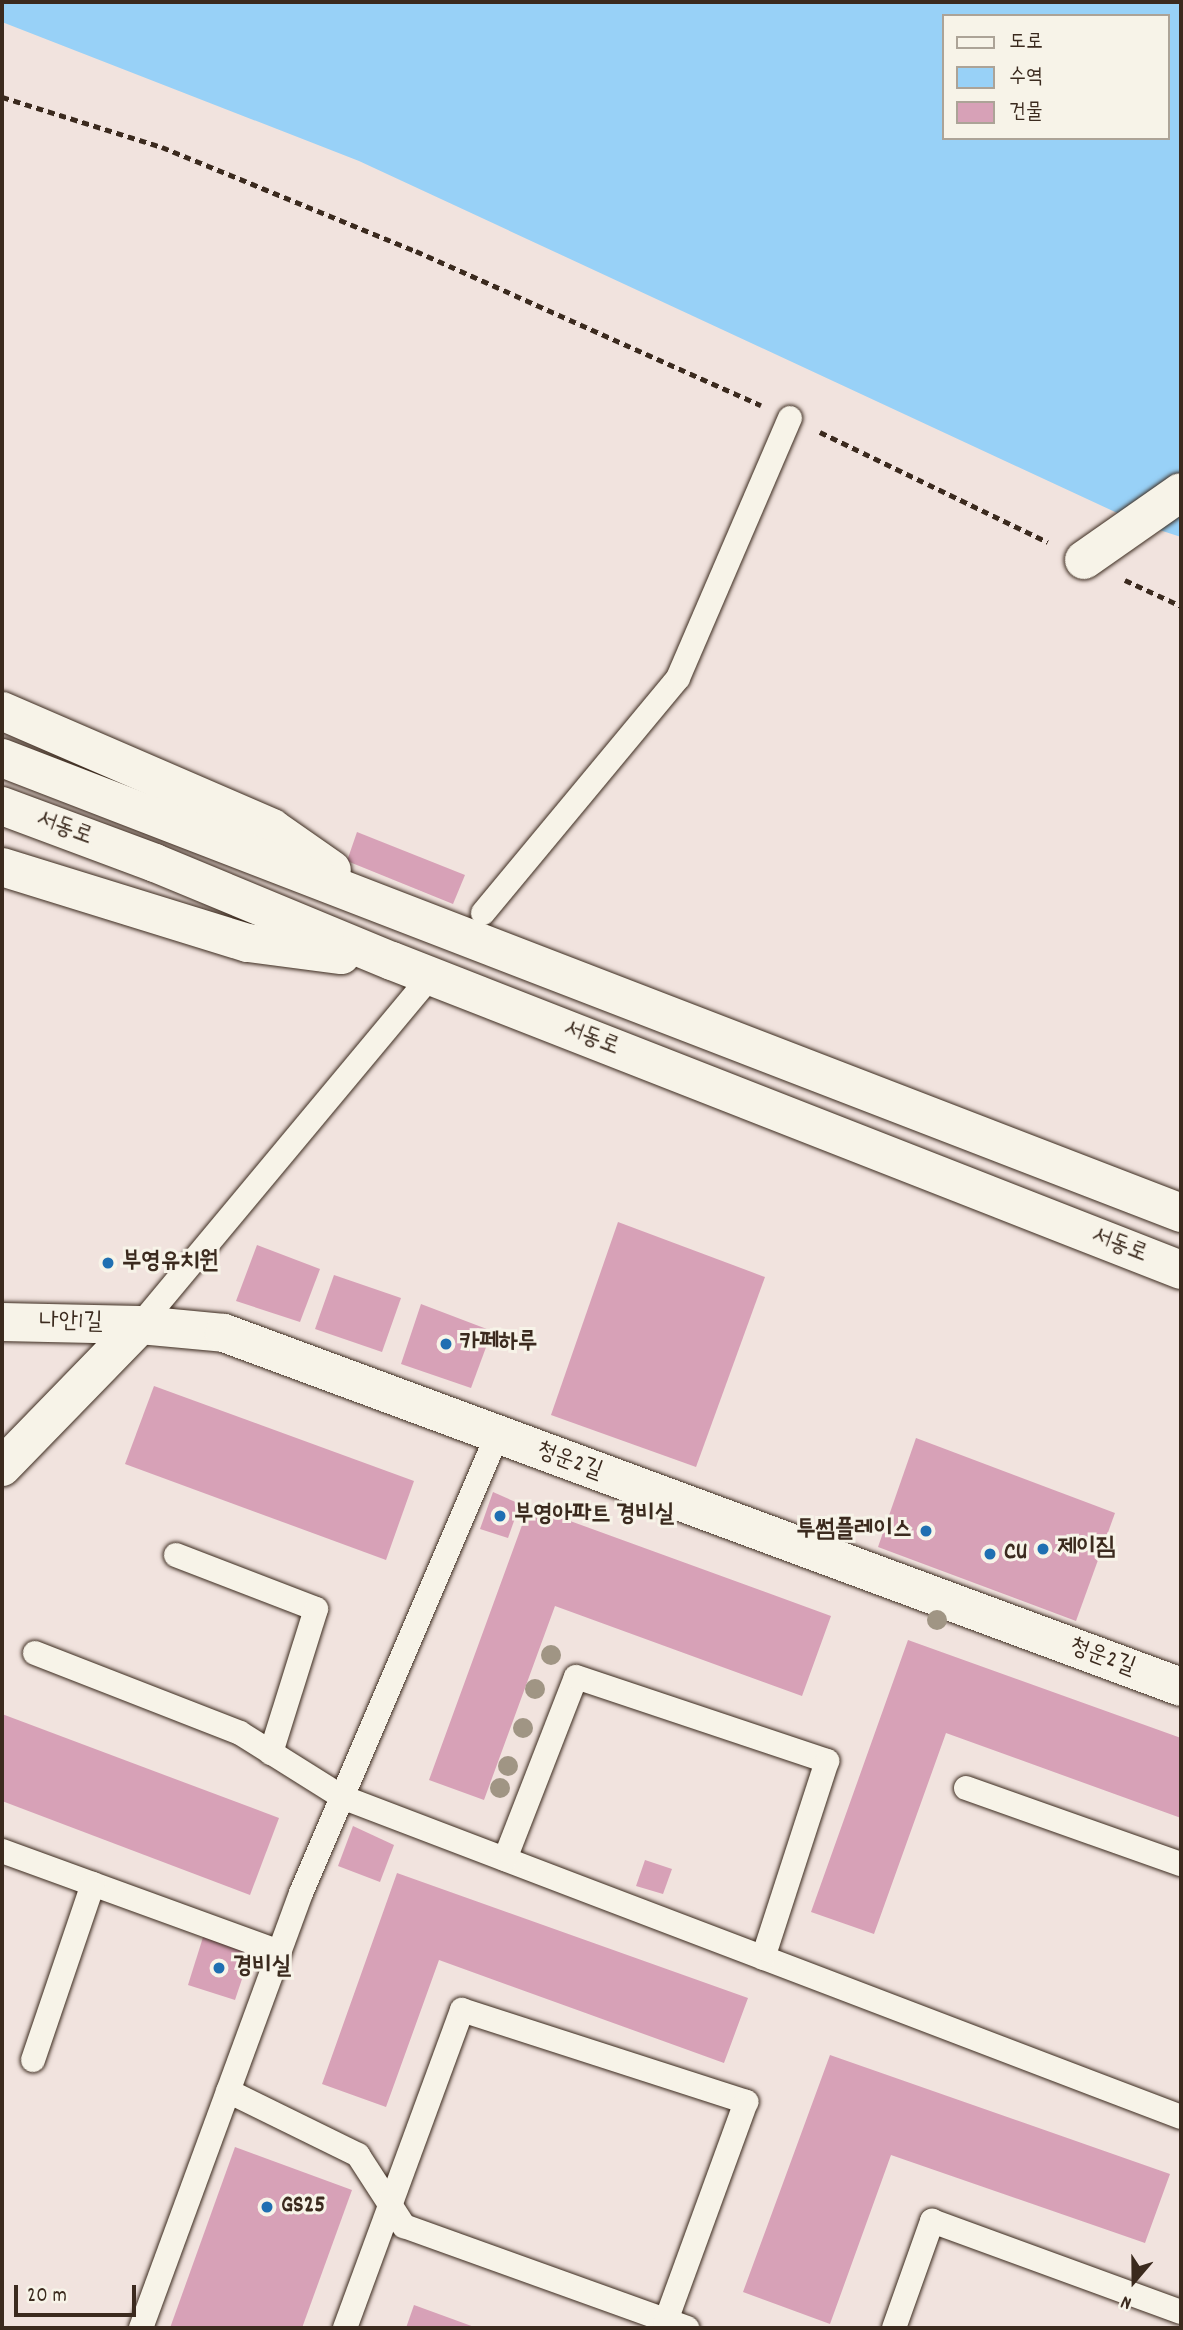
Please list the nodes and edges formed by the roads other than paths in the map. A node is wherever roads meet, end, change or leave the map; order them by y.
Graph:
1 (790, 418) road end
2 (1181, 492) edge
3 (1084, 560) road end
4 (2, 711) edge
5 (2, 758) edge
6 (2, 806) edge
7 (2, 867) edge
8 (380, 903) junction
9 (483, 913) dead end
10 (392, 961) junction
11 (423, 985) dead end
12 (1181, 1213) edge
13 (1181, 1270) edge
14 (2, 1322) edge
15 (140, 1325) junction
16 (497, 1436) junction
17 (2, 1467) edge
18 (177, 1555) dead end
19 (35, 1653) dead end
20 (1181, 1688) edge
21 (271, 1753) junction
22 (966, 1788) dead end
23 (342, 1797) junction
24 (2, 1851) edge
25 (505, 1860) junction
26 (1181, 1864) edge
27 (93, 1884) junction
28 (279, 1952) junction
29 (763, 1958) junction
30 (33, 2060) dead end
31 (228, 2091) junction
32 (1179, 2111) edge
33 (391, 2207) junction
34 (1181, 2312) edge
35 (677, 2324) edge
36 (142, 2328) edge
37 (345, 2328) edge
38 (894, 2328) edge

1 - 9 lane
2 - 3 main road
4 - 8 main road
5 - 8 main road, 서동로
6 - 10 main road, 서동로
7 - 10 main road
8 - 12 main road, 서동로
10 - 13 main road, 서동로
11 - 15 lane
14 - 15 main road, 나안1길
15 - 16 main road, 청운2길
15 - 17 main road
16 - 20 main road, 청운2길
16 - 23 lane
18 - 21 lane
19 - 21 lane
21 - 23 lane
22 - 26 lane
23 - 25 lane
23 - 28 lane
24 - 27 lane
25 - 29 lane
25 - 29 lane
27 - 28 lane
27 - 30 lane
28 - 31 lane
29 - 32 lane
31 - 33 lane
31 - 36 lane
33 - 35 lane
33 - 35 lane
33 - 37 lane
34 - 38 lane

